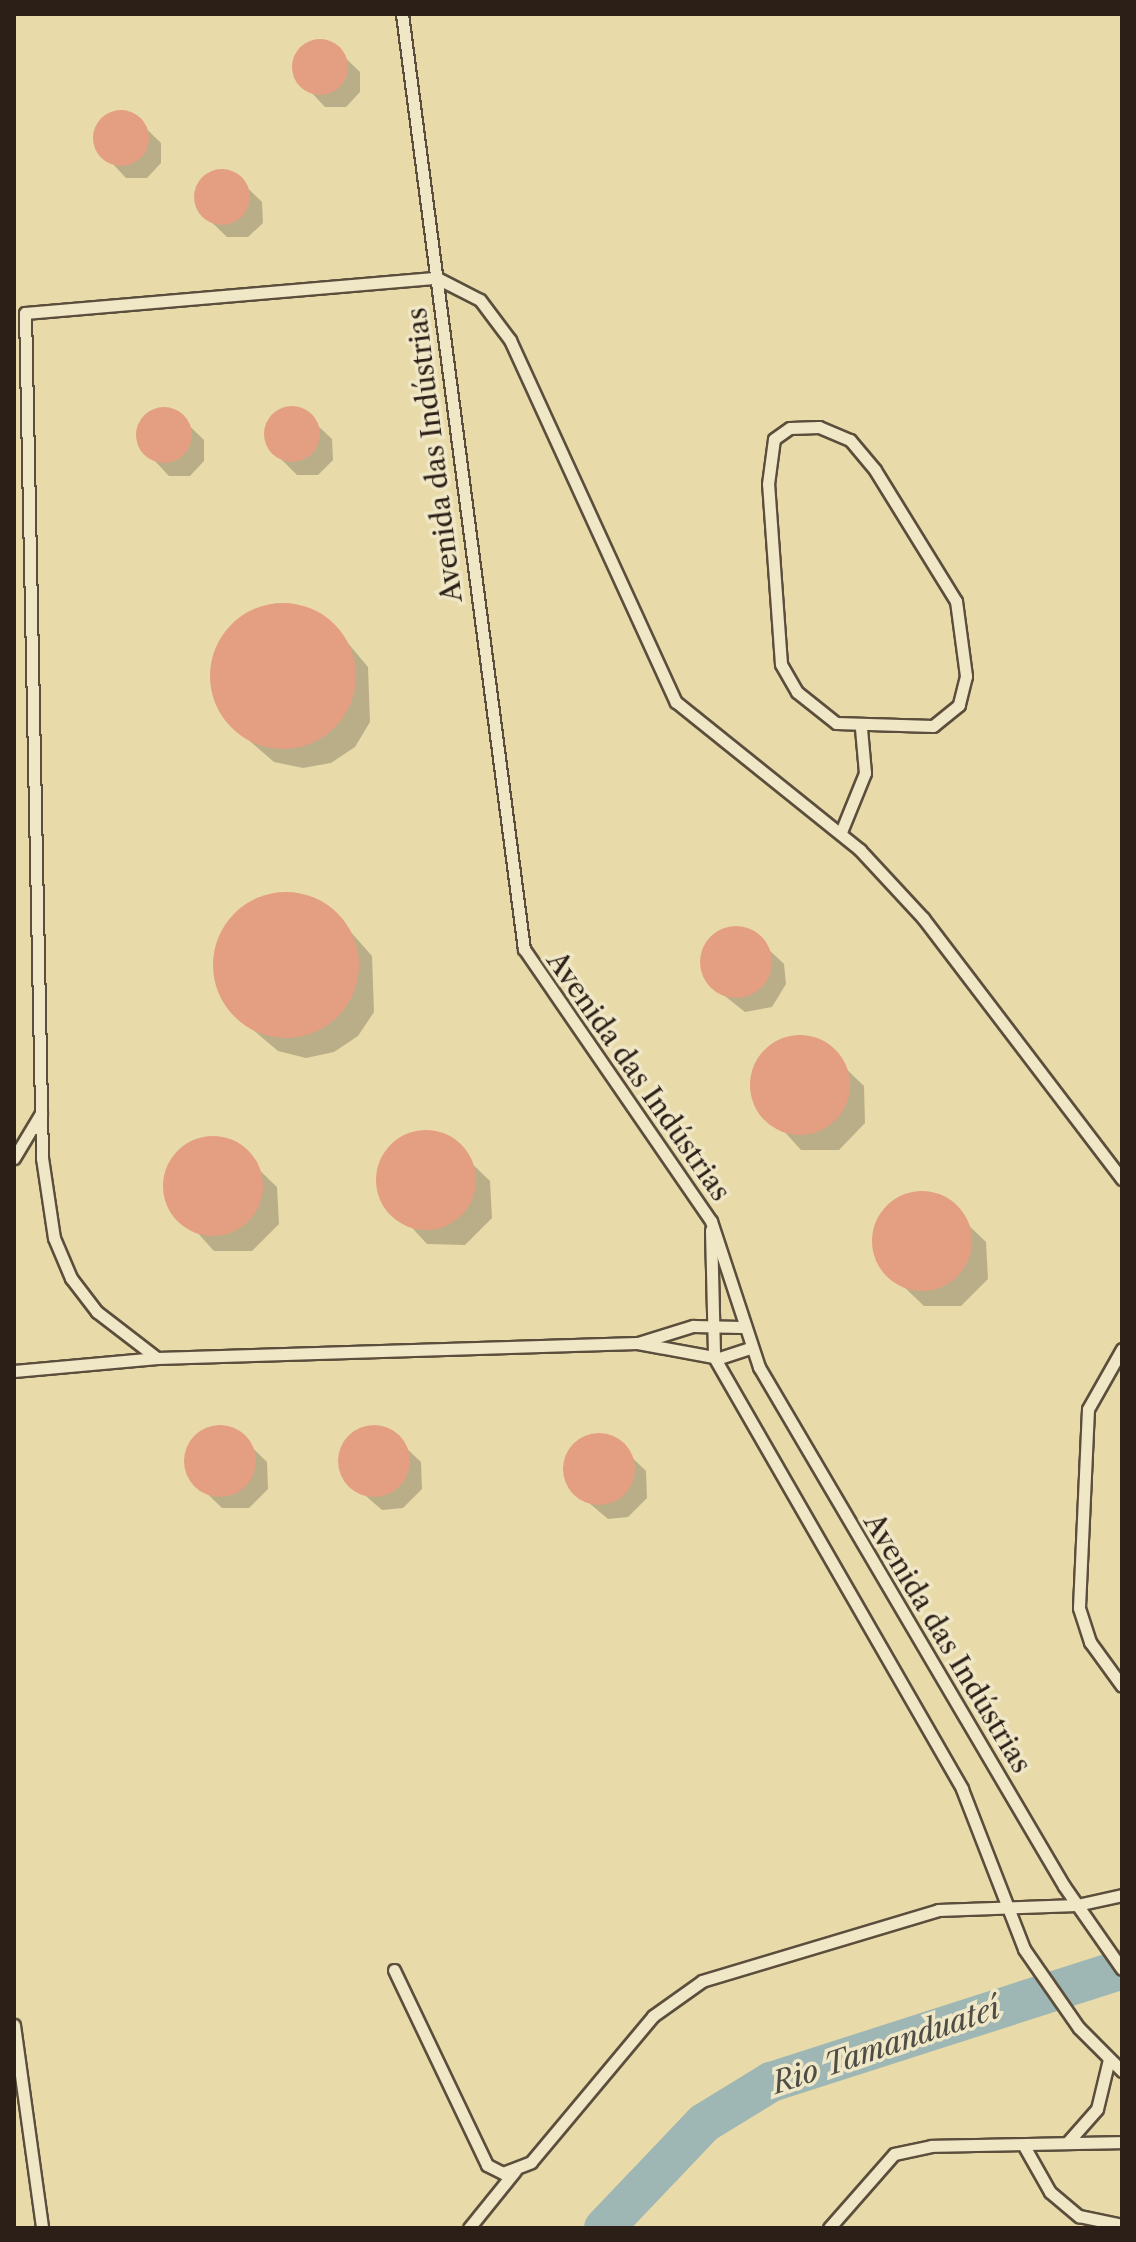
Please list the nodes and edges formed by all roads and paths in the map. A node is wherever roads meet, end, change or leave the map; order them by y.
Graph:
1 (402, 14) edge
2 (437, 278) junction
3 (20, 313) edge
4 (861, 728) junction
5 (841, 832) junction
6 (41, 1113) junction
7 (14, 1158) edge
8 (1122, 1179) edge
9 (711, 1221) junction
10 (709, 1326) junction
11 (742, 1327) junction
12 (637, 1343) junction
13 (750, 1348) junction
14 (1122, 1349) edge
15 (714, 1357) junction
16 (157, 1358) junction
17 (14, 1371) edge
18 (1122, 1686) edge
19 (1122, 1895) edge
20 (1004, 1905) junction
21 (1077, 1905) junction
22 (1122, 1969) edge
23 (394, 1970) dead end
24 (14, 2025) edge
25 (1109, 2059) junction
26 (1122, 2071) edge
27 (1122, 2142) edge
28 (1067, 2143) junction
29 (1024, 2146) junction
30 (515, 2171) junction
31 (1122, 2225) edge
32 (42, 2228) edge
33 (469, 2228) edge
34 (829, 2228) edge

1 - 2 lane, Avenida das Indústrias
2 - 3 lane
2 - 5 lane
2 - 9 lane, Avenida das Indústrias
3 - 6 lane
4 - 4 lane
4 - 5 lane
5 - 8 lane
6 - 7 lane
6 - 16 lane
9 - 10 lane
9 - 11 lane, Avenida das Indústrias
10 - 11 lane
10 - 12 lane
10 - 15 lane
11 - 13 lane, Avenida das Indústrias
12 - 15 lane
12 - 16 lane
13 - 15 lane
13 - 21 lane, Avenida das Indústrias
14 - 18 lane
15 - 20 lane, Avenida das Indústrias
16 - 17 lane
19 - 21 lane
20 - 21 lane
20 - 25 lane, Avenida das Indústrias
20 - 30 lane
21 - 22 lane, Avenida das Indústrias
23 - 30 lane
24 - 32 lane
25 - 26 lane, Avenida das Indústrias
25 - 28 lane
27 - 28 lane
28 - 29 lane
29 - 31 lane
29 - 34 lane
30 - 33 lane

